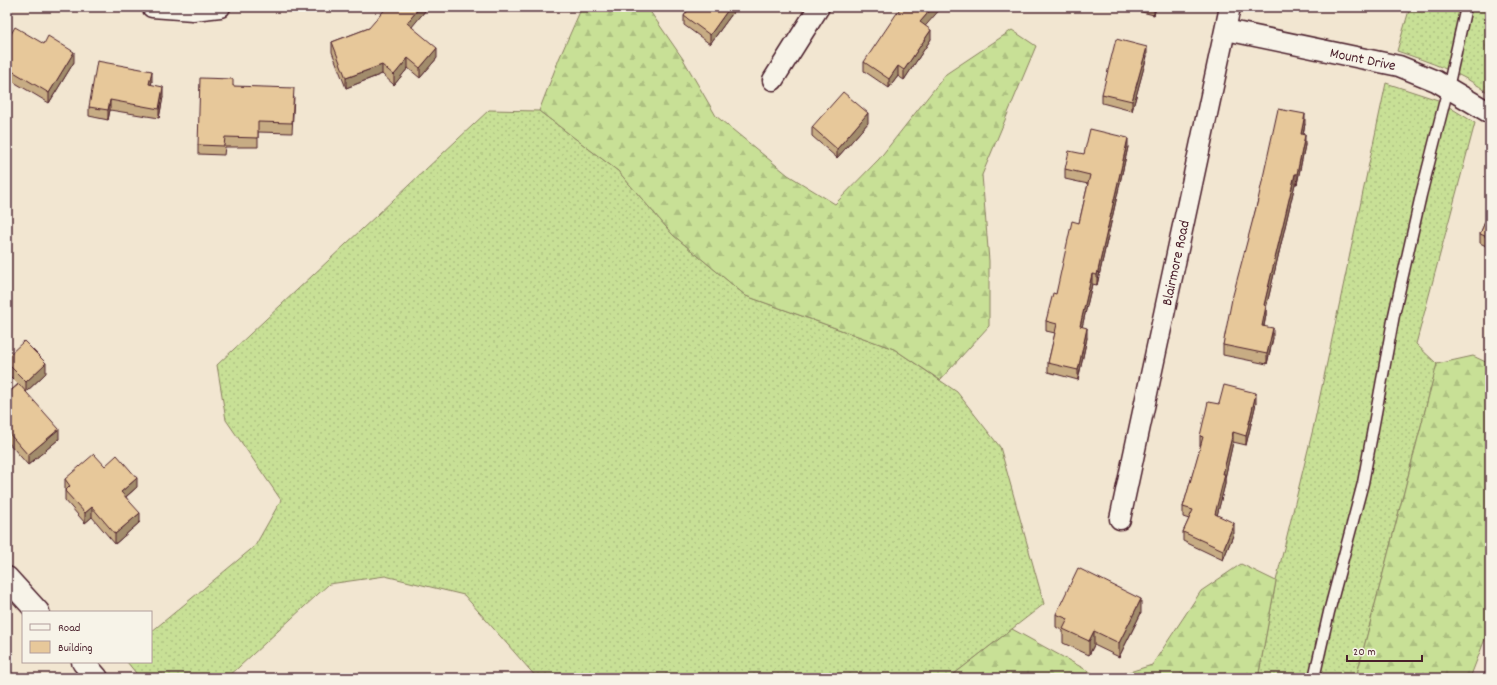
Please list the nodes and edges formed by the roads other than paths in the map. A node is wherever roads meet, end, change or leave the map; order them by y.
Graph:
1 (152, 7) edge
2 (220, 7) edge
3 (819, 7) edge
4 (1230, 7) edge
5 (1466, 7) edge
6 (1226, 30) junction
7 (772, 80) dead end
8 (1448, 88) junction
9 (1490, 113) edge
10 (1120, 519) dead end
11 (7, 578) edge
12 (37, 611) edge
13 (84, 663) edge
14 (97, 678) edge
15 (1314, 678) edge

1 - 2 street
3 - 7 street
4 - 6 street, Blairmore Road
5 - 8 lane
6 - 8 street, Mount Drive
6 - 10 street, Blairmore Road
8 - 9 street, Mount Drive
8 - 15 lane
11 - 12 street
13 - 14 street

